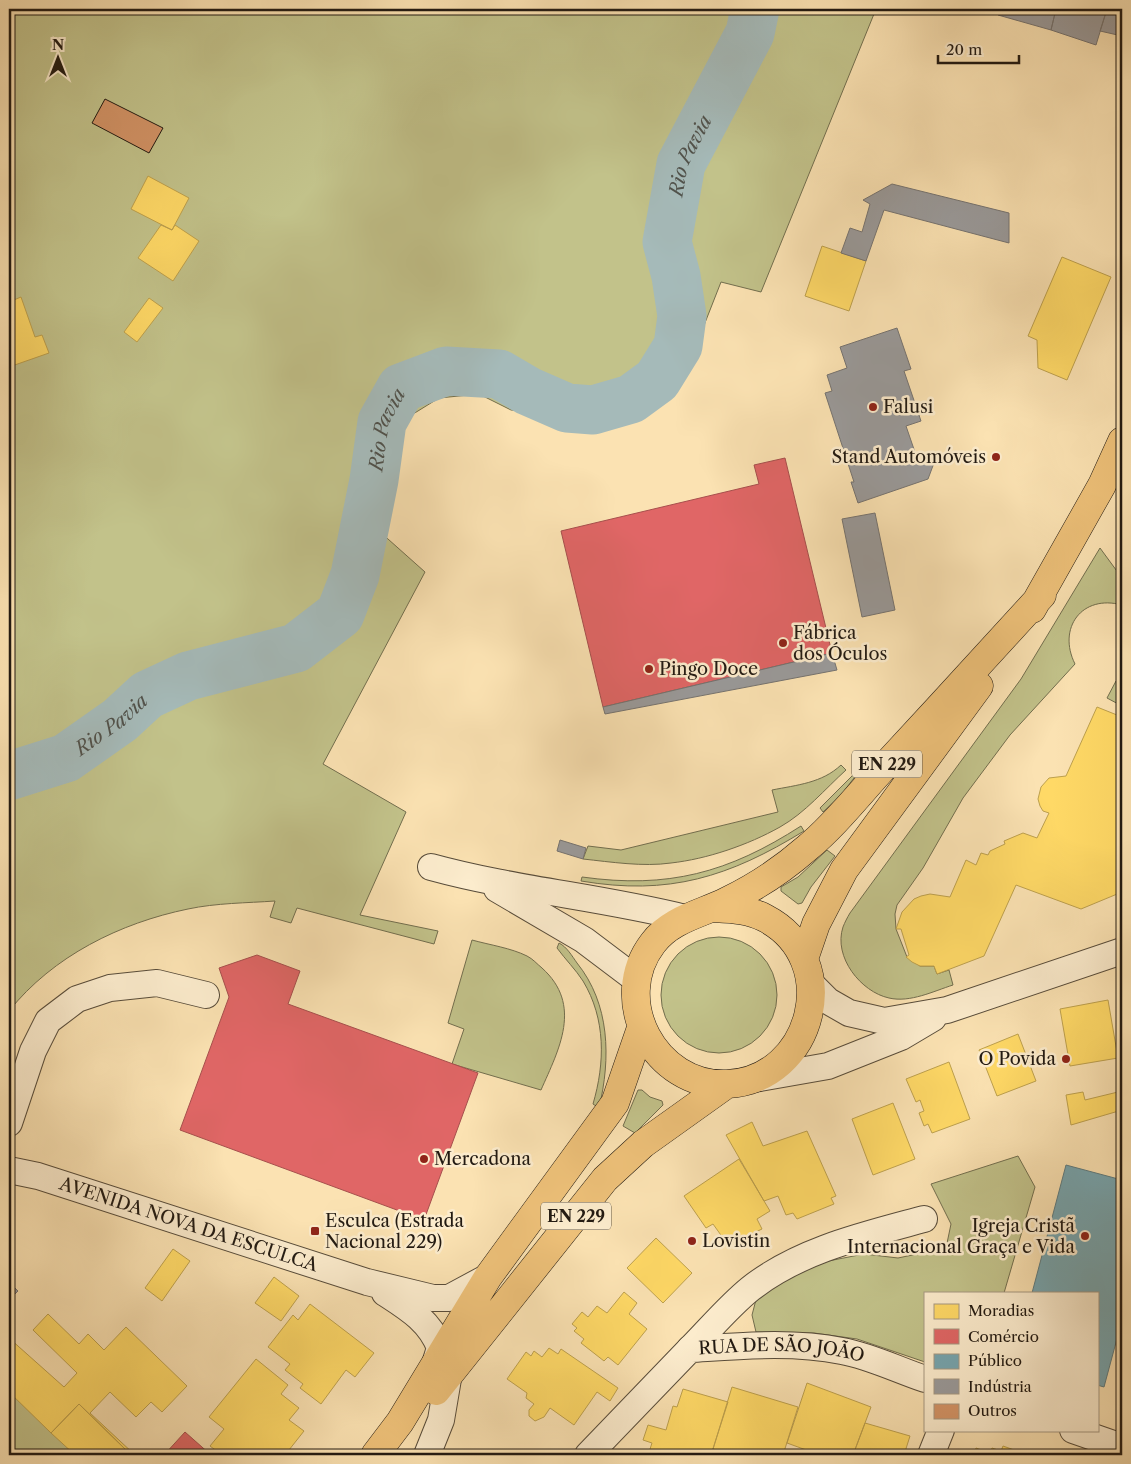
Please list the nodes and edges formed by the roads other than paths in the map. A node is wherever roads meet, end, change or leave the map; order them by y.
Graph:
1 (1122, 441) edge
2 (1042, 595) junction
3 (431, 867) dead end
4 (484, 881) junction
5 (711, 908) junction
6 (685, 918) junction
7 (1122, 951) edge
8 (807, 971) junction
9 (637, 980) junction
10 (206, 995) dead end
11 (947, 1010) junction
12 (641, 1028) junction
13 (738, 1082) junction
14 (9, 1123) edge
15 (9, 1170) edge
16 (924, 1220) dead end
17 (488, 1277) junction
18 (367, 1282) junction
19 (690, 1349) junction
20 (442, 1369) junction
21 (924, 1379) edge
22 (442, 1420) junction
23 (940, 1432) edge
24 (1079, 1432) edge
25 (1122, 1447) edge
26 (375, 1455) edge
27 (390, 1455) edge
28 (427, 1455) edge
29 (449, 1455) edge
30 (588, 1455) edge
31 (931, 1455) edge

1 - 2 main road, EN 229
2 - 5 main road, EN 229
2 - 8 main road, EN 229
3 - 4 street
4 - 6 street
4 - 9 street
5 - 6 main road, EN 229
5 - 8 main road, EN 229
6 - 9 main road, EN 229
7 - 11 street
8 - 11 street
8 - 13 main road, EN 229
9 - 12 main road, EN 229
10 - 14 street
11 - 13 street
12 - 13 main road, EN 229
12 - 17 main road, EN 229
13 - 20 main road, EN 229
15 - 18 street, AVENIDA NOVA DA ESCULCA
16 - 19 street
17 - 18 street, AVENIDA NOVA DA ESCULCA
17 - 20 main road, EN 229
18 - 20 street, AVENIDA NOVA DA ESCULCA
19 - 21 street, RUA DE SÃO JOÃO
19 - 30 street, RUA DE SÃO JOÃO
20 - 22 street
20 - 26 main road, EN 229
20 - 27 main road, EN 229
22 - 28 street
22 - 29 street
23 - 31 street
24 - 25 street

